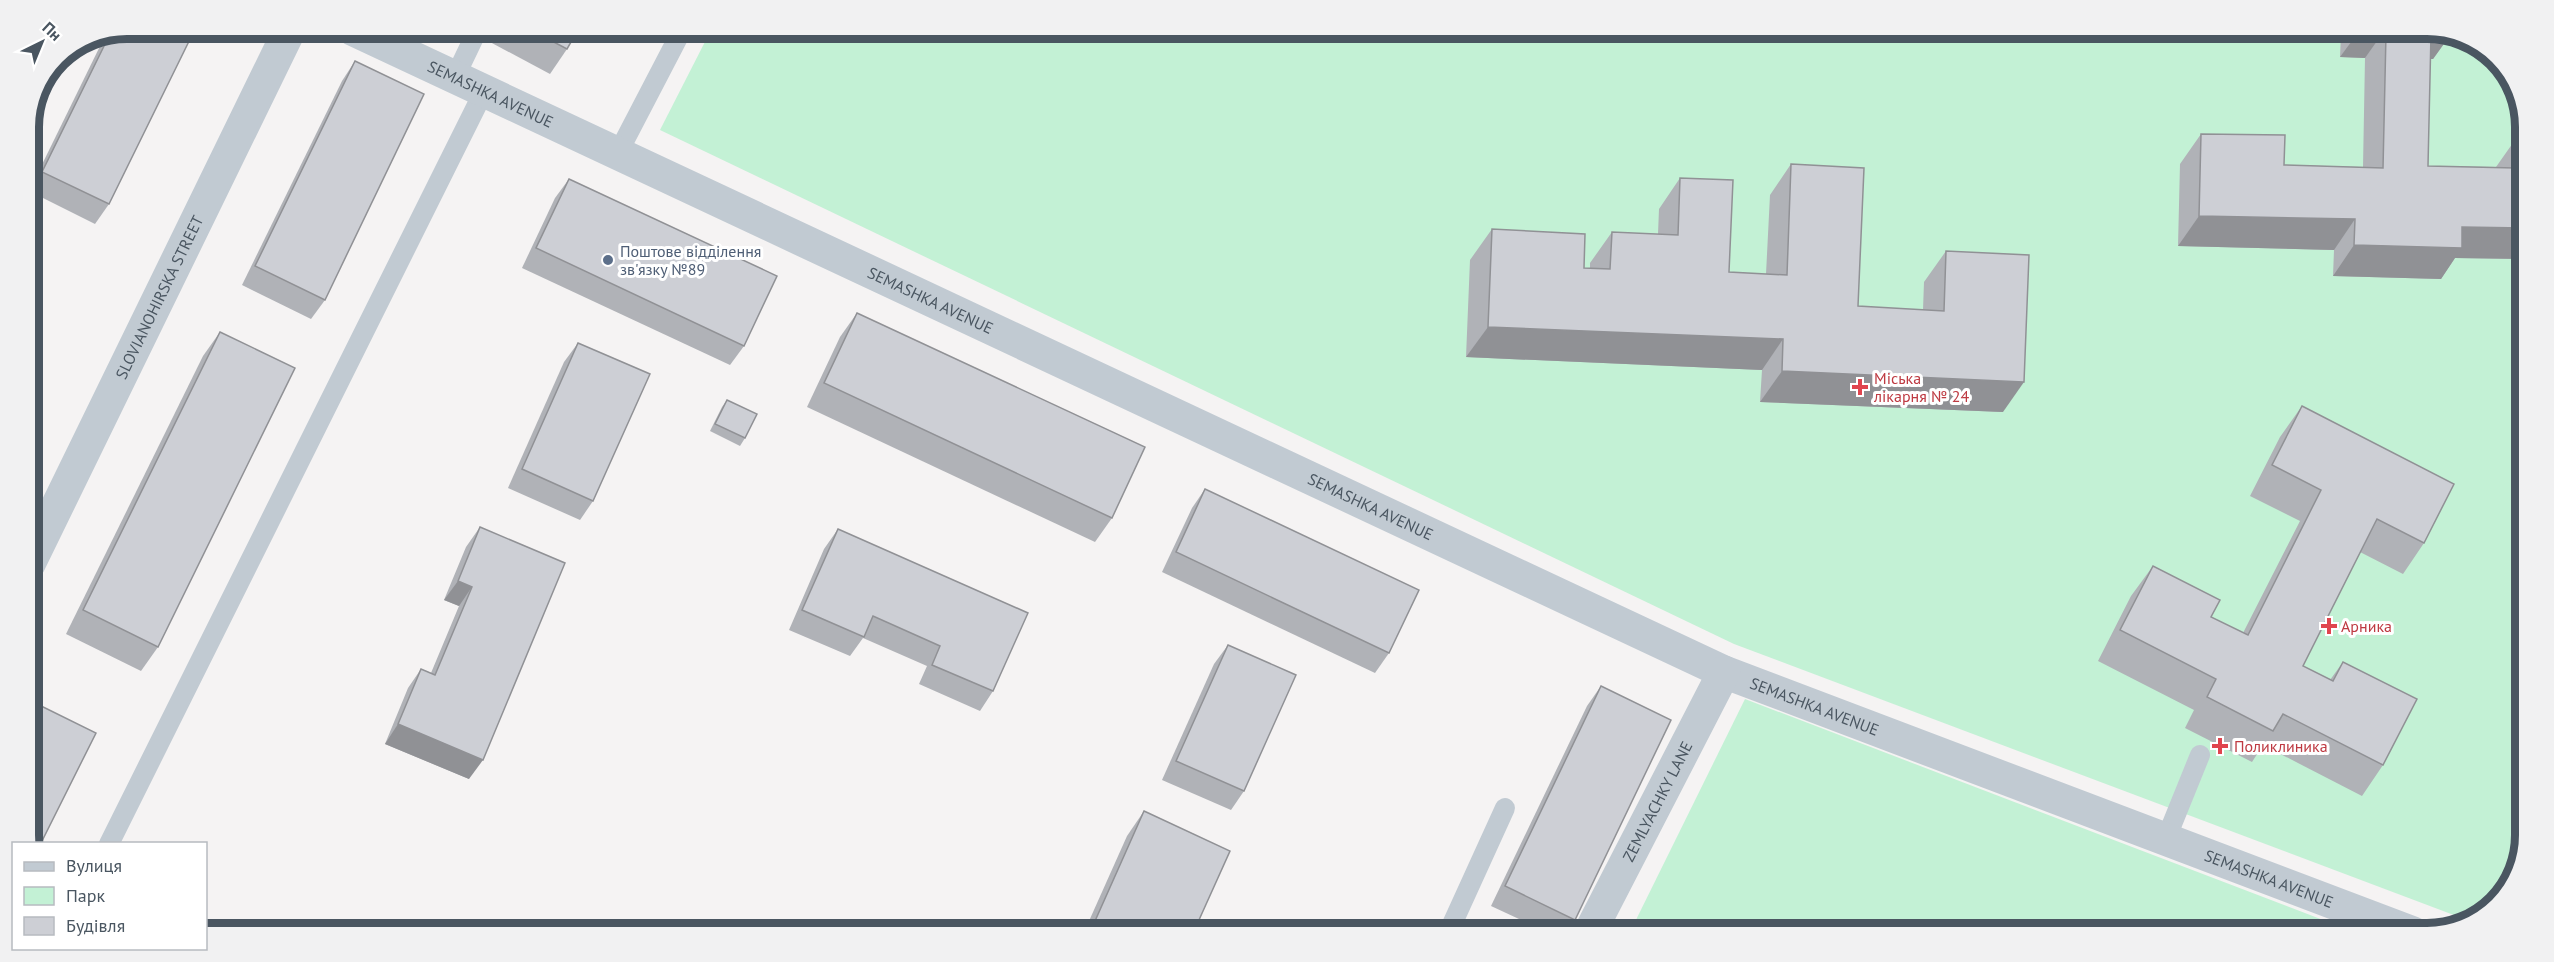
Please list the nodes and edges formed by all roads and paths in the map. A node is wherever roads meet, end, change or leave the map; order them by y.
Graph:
1 (285, 39) edge
2 (373, 39) edge
3 (473, 39) edge
4 (677, 39) edge
5 (454, 77) junction
6 (484, 91) junction
7 (618, 153) junction
8 (39, 544) edge
9 (1725, 672) junction
10 (2200, 755) dead end
11 (1504, 808) dead end
12 (2166, 839) junction
13 (109, 842) edge
14 (1453, 923) edge
15 (1595, 923) edge
16 (2387, 923) edge

1 - 8 street, SLOVIANOHIRSKA STREET
2 - 5 street, SEMASHKA AVENUE
3 - 5 lane
4 - 7 lane
5 - 6 street, SEMASHKA AVENUE
6 - 7 street, SEMASHKA AVENUE
6 - 13 lane
7 - 9 street, SEMASHKA AVENUE
9 - 12 street, SEMASHKA AVENUE
9 - 15 street, ZEMLYACHKY LANE
10 - 12 lane
11 - 14 lane
12 - 16 street, SEMASHKA AVENUE

